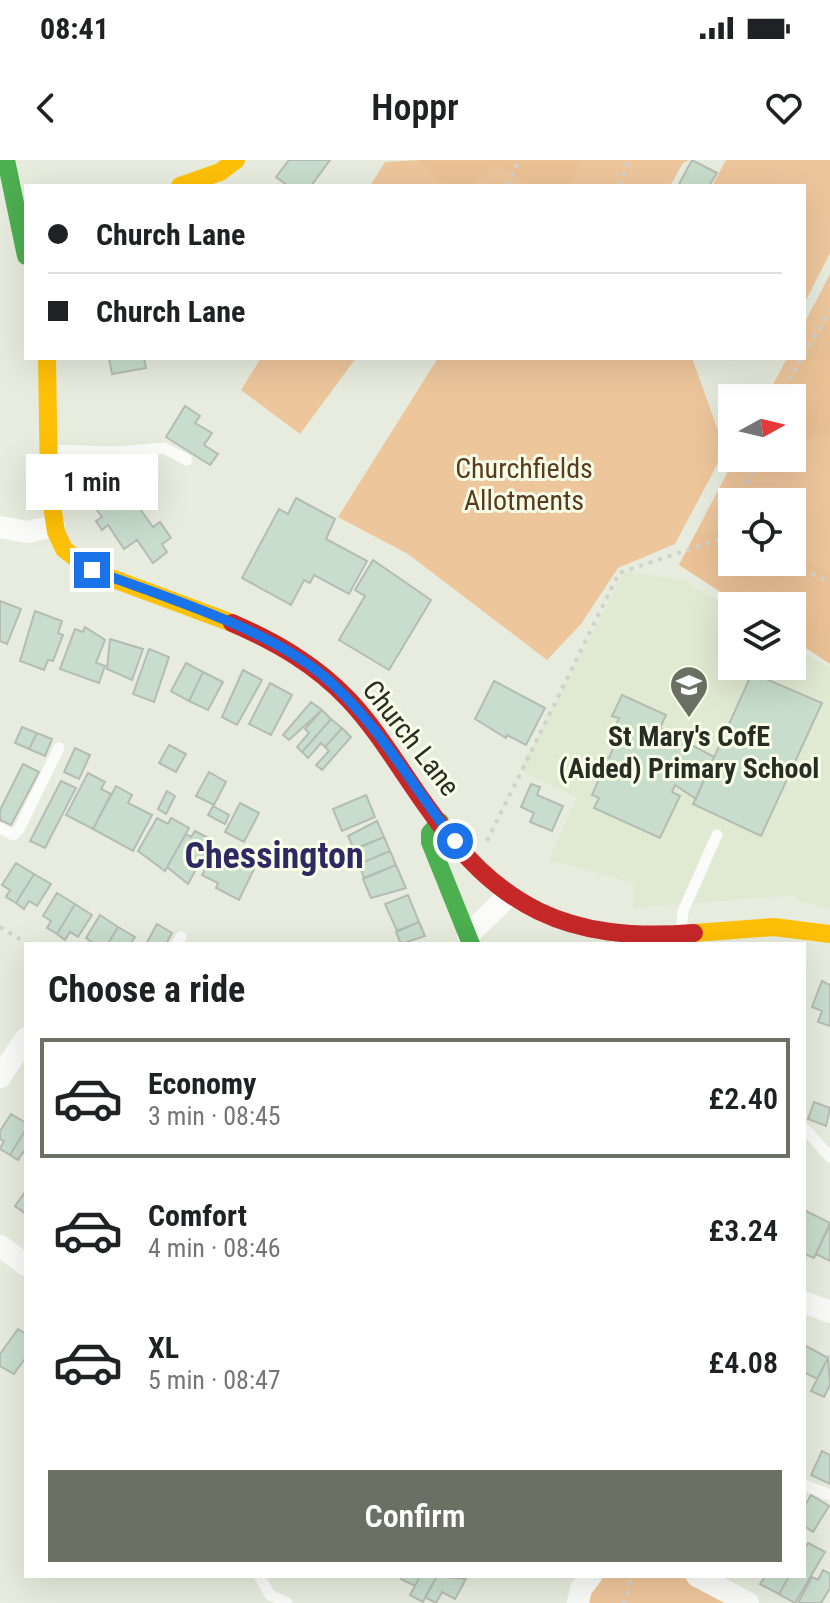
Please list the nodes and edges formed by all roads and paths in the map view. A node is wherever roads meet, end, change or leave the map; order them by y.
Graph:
1 (6, 160) edge
2 (236, 160) edge
3 (519, 160) edge
4 (628, 160) edge
5 (4, 184) edge
6 (186, 184) edge
7 (509, 184) edge
8 (622, 184) edge
9 (23, 230) edge
10 (830, 310) edge
11 (806, 352) edge
12 (47, 360) edge
13 (801, 360) edge
14 (788, 384) edge
15 (50, 450) junction
16 (187, 460) dead end
17 (54, 526) junction
18 (0, 527) edge
19 (718, 542) edge
20 (806, 572) edge
21 (830, 582) edge
22 (59, 748) dead end
23 (440, 822) junction
24 (0, 828) edge
25 (717, 835) dead end
26 (471, 864) junction
27 (508, 896) junction
28 (0, 927) edge
29 (681, 934) junction
30 (830, 934) edge
31 (470, 940) edge
32 (25, 942) edge
33 (24, 1041) edge
34 (0, 1077) edge
35 (806, 1130) edge
36 (830, 1157) edge
37 (0, 1246) edge
38 (24, 1264) edge
39 (806, 1303) edge
40 (830, 1312) edge
41 (806, 1486) edge
42 (830, 1495) edge
43 (260, 1578) edge
44 (589, 1578) edge
45 (630, 1578) edge
46 (701, 1578) edge
47 (287, 1603) edge
48 (578, 1603) edge
49 (622, 1603) edge
50 (748, 1603) edge

1 - 5 street
2 - 6 street
3 - 7 path
4 - 8 path
5 - 9 street
10 - 11 path
12 - 15 street
13 - 14 path
15 - 16 lane
15 - 17 street
17 - 18 street
17 - 23 street, Church Lane
19 - 26 path
20 - 21 path
22 - 24 lane
23 - 26 street, Church Lane
23 - 31 street
25 - 29 lane
26 - 27 street, Church Lane
27 - 29 street, Church Lane
27 - 31 street
28 - 32 path
29 - 30 street, Church Lane
33 - 34 street
35 - 36 lane
37 - 38 street
39 - 40 street
41 - 42 lane
43 - 47 lane
44 - 48 street
45 - 49 path
46 - 50 street

